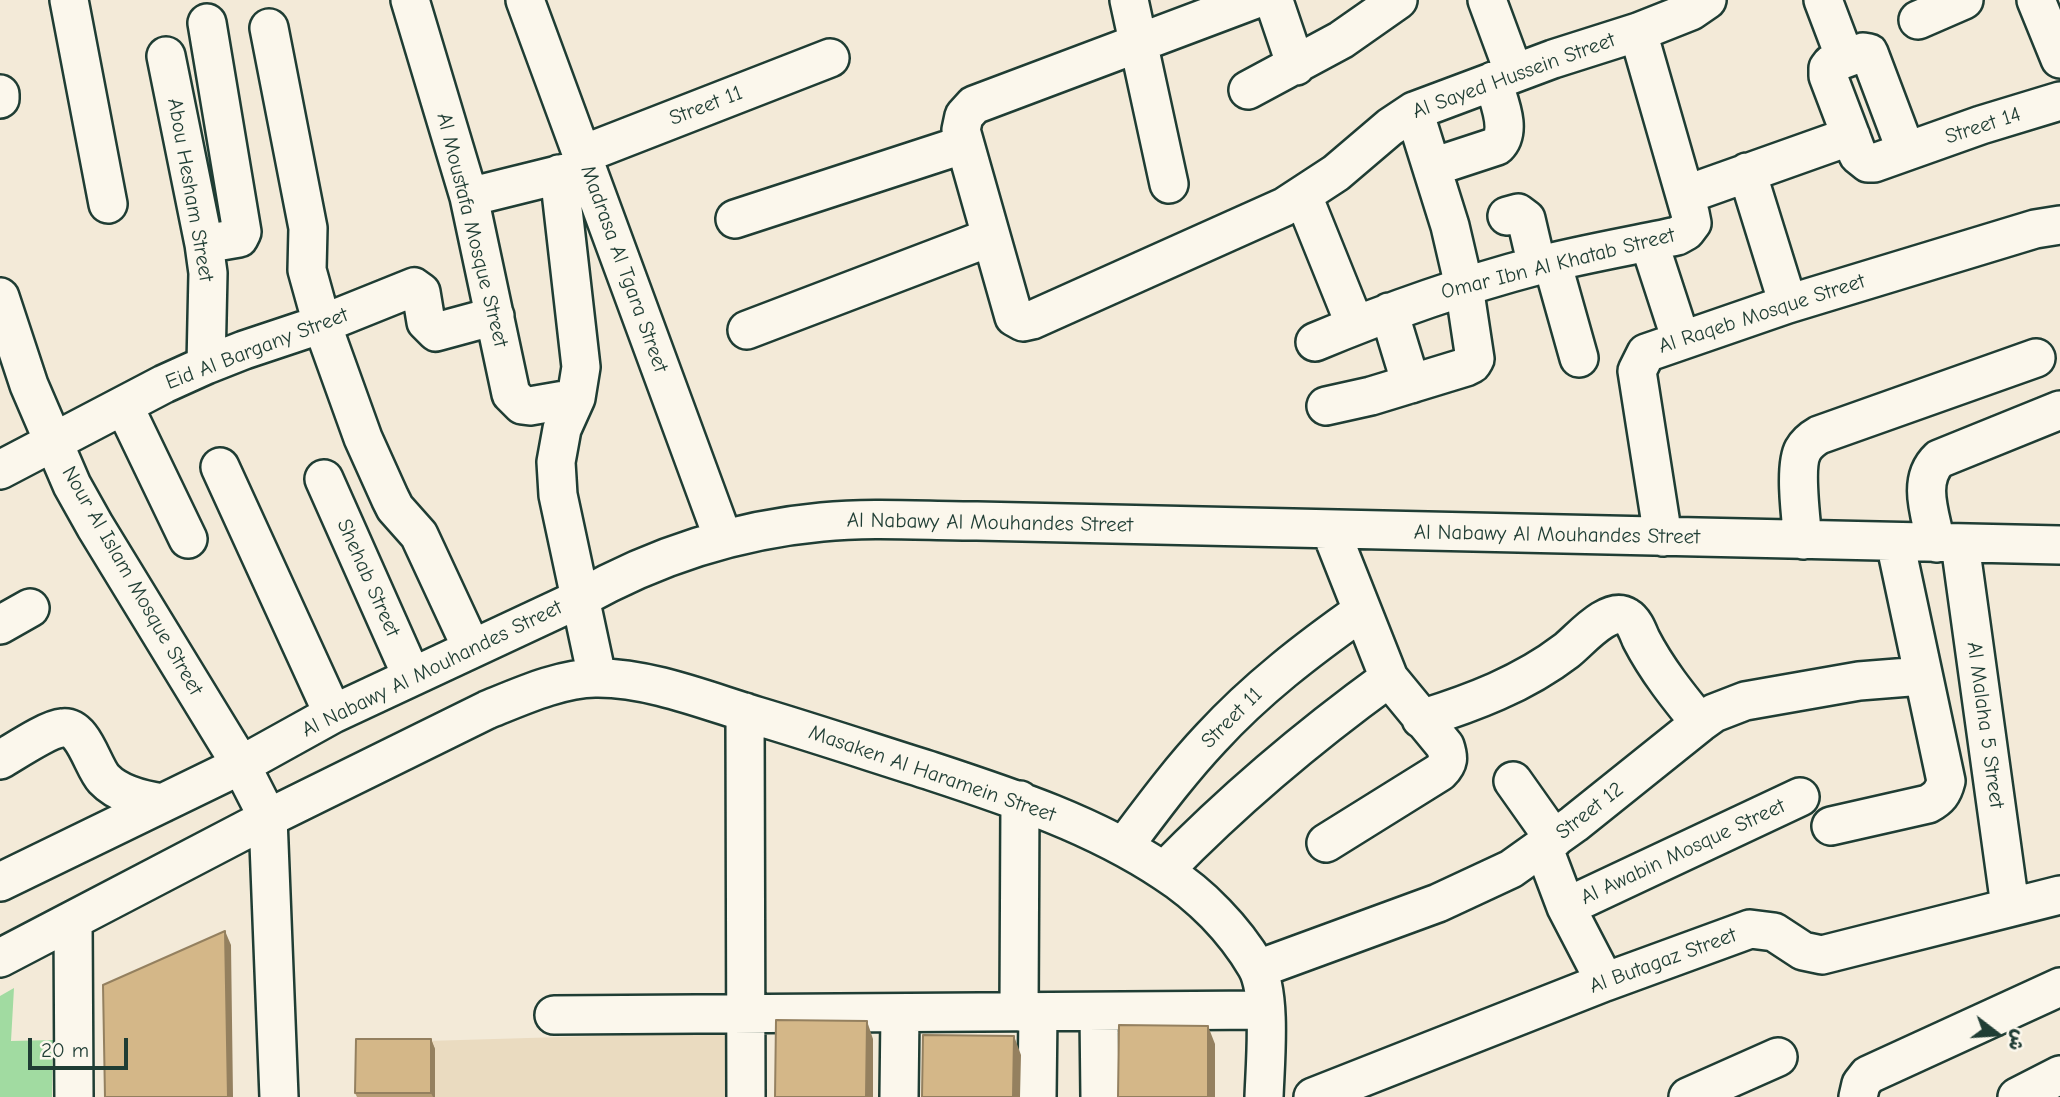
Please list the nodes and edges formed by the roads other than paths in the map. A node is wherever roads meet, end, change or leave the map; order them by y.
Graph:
1 (69, 0) edge
2 (410, 0) edge
3 (525, 0) edge
4 (1129, 0) edge
5 (1253, 0) edge
6 (1270, 0) edge
7 (1398, 0) edge
8 (1707, 0) edge
9 (1823, 0) edge
10 (1964, 0) edge
11 (2036, 0) edge
12 (1497, 3) edge
13 (1918, 20) dead end
14 (206, 23) dead end
15 (268, 28) dead end
16 (1638, 32) junction
17 (2057, 42) edge
18 (1139, 45) junction
19 (166, 56) dead end
20 (830, 58) dead end
21 (1845, 58) junction
22 (1296, 66) junction
23 (1504, 77) junction
24 (1248, 90) dead end
25 (2060, 101) edge
26 (1415, 111) junction
27 (1851, 136) junction
28 (965, 144) junction
29 (1906, 151) junction
30 (576, 166) junction
31 (1433, 167) junction
32 (1747, 172) junction
33 (1169, 184) dead end
34 (1685, 195) junction
35 (1303, 196) junction
36 (469, 197) junction
37 (108, 204) dead end
38 (1507, 216) dead end
39 (734, 219) dead end
40 (2060, 225) edge
41 (991, 237) junction
42 (1649, 242) junction
43 (204, 244) junction
44 (1544, 264) junction
45 (1464, 286) junction
46 (0, 297) edge
47 (1788, 304) junction
48 (1389, 312) junction
49 (495, 316) junction
50 (323, 324) junction
51 (1355, 325) junction
52 (747, 330) dead end
53 (1681, 340) junction
54 (1315, 342) dead end
55 (1579, 358) dead end
56 (2036, 358) dead end
57 (206, 365) junction
58 (1411, 384) junction
59 (576, 398) junction
60 (124, 405) junction
61 (1326, 406) dead end
62 (2060, 410) edge
63 (52, 443) junction
64 (220, 467) dead end
65 (0, 470) edge
66 (324, 479) dead end
67 (1330, 529) junction
68 (1663, 537) junction
69 (723, 538) junction
70 (188, 539) dead end
71 (1802, 540) junction
72 (1895, 542) junction
73 (1948, 544) junction
74 (2060, 545) edge
75 (579, 598) junction
76 (1362, 611) junction
77 (472, 649) junction
78 (1922, 676) junction
79 (412, 677) junction
80 (597, 677) junction
81 (1389, 678) junction
82 (745, 712) junction
83 (333, 715) junction
84 (1421, 719) junction
85 (1700, 723) junction
86 (0, 760) edge
87 (241, 765) junction
88 (1513, 781) dead end
89 (1800, 797) dead end
90 (1020, 800) junction
91 (163, 803) junction
92 (268, 818) junction
93 (1832, 826) dead end
94 (1325, 843) dead end
95 (1548, 843) junction
96 (1124, 846) junction
97 (1164, 871) junction
98 (0, 882) edge
99 (2060, 895) edge
100 (2010, 906) junction
101 (1566, 907) junction
102 (74, 920) junction
103 (0, 958) edge
104 (1258, 969) junction
105 (1605, 982) junction
106 (2060, 987) edge
107 (1265, 1010) junction
108 (1028, 1012) junction
109 (1099, 1012) junction
110 (900, 1013) junction
111 (746, 1014) junction
112 (554, 1015) dead end
113 (1778, 1057) dead end
114 (2060, 1075) edge
115 (74, 1097) edge
116 (279, 1097) edge
117 (746, 1097) edge
118 (899, 1097) edge
119 (1037, 1097) edge
120 (1100, 1097) edge
121 (1264, 1097) edge
122 (1313, 1097) edge
123 (1688, 1097) edge
124 (1858, 1097) edge
125 (2017, 1097) edge

1 - 37 street
2 - 36 street, Al Moustafa Mosque Street
3 - 30 street, Madrasa Al Tgara Street
4 - 18 street
5 - 18 street
6 - 22 street
7 - 22 street
8 - 16 street, Al Sayed Hussein Street
9 - 21 street
10 - 13 street
11 - 17 street
12 - 23 street
14 - 43 street
15 - 50 street
16 - 23 street, Al Sayed Hussein Street
16 - 34 street, Omar Ibn Al Khatab Street
18 - 28 street
18 - 33 street
19 - 43 street, Abou Hesham Street
20 - 30 street, Street 11
21 - 27 street, Street 14
21 - 29 street
22 - 24 street
23 - 26 street, Al Sayed Hussein Street
23 - 31 street
25 - 29 street, Street 14
26 - 31 street
26 - 35 street, Al Sayed Hussein Street
27 - 29 street, Street 14
27 - 32 street
28 - 39 street
28 - 41 street
30 - 36 street, Street 11
30 - 59 street
30 - 69 street, Madrasa Al Tgara Street
31 - 45 street
32 - 34 street
32 - 47 street
34 - 42 street, Omar Ibn Al Khatab Street
35 - 41 street, Al Sayed Hussein Street
35 - 51 street
36 - 49 street, Al Moustafa Mosque Street
38 - 44 street
40 - 47 street, Al Raqeb Mosque Street
41 - 52 street
42 - 44 street, Omar Ibn Al Khatab Street
42 - 53 street
43 - 57 street, Abou Hesham Street
44 - 45 street, Omar Ibn Al Khatab Street
44 - 55 street
45 - 48 street, Omar Ibn Al Khatab Street
45 - 58 street
46 - 63 street, Nour Al Islam Mosque Street
47 - 53 street, Al Raqeb Mosque Street
48 - 51 street, Omar Ibn Al Khatab Street
48 - 58 street
49 - 50 street, Eid Al Bargany Street
49 - 59 street, Al Moustafa Mosque Street
50 - 57 street, Eid Al Bargany Street
50 - 77 street
51 - 54 street, Omar Ibn Al Khatab Street
53 - 68 street, Al Raqeb Mosque Street
56 - 71 street
57 - 60 street, Eid Al Bargany Street
58 - 61 street
59 - 75 street
60 - 63 street, Eid Al Bargany Street
60 - 70 street
62 - 73 street, Al Malaha 5 Street
63 - 65 street, Eid Al Bargany Street
63 - 87 street, Nour Al Islam Mosque Street
64 - 83 street
66 - 79 street, Shehab Street
67 - 68 street, Al Nabawy Al Mouhandes Street
67 - 69 street, Al Nabawy Al Mouhandes Street
67 - 76 street
68 - 71 street, Al Nabawy Al Mouhandes Street
69 - 75 street, Al Nabawy Al Mouhandes Street
71 - 72 street, Al Nabawy Al Mouhandes Street
72 - 73 street, Al Nabawy Al Mouhandes Street
72 - 78 street
73 - 74 street, Al Nabawy Al Mouhandes Street
73 - 100 street, Al Malaha 5 Street
75 - 77 street, Al Nabawy Al Mouhandes Street
75 - 80 street
76 - 81 street
76 - 96 street, Street 11
77 - 79 street, Al Nabawy Al Mouhandes Street
78 - 85 street, Street 12
78 - 93 street
79 - 83 street, Al Nabawy Al Mouhandes Street
80 - 82 street, Masaken Al Haramein Street
80 - 92 street
81 - 84 street
81 - 97 street
82 - 90 street, Masaken Al Haramein Street
82 - 111 street
83 - 87 street, Al Nabawy Al Mouhandes Street
84 - 85 street
84 - 94 street
85 - 95 street, Street 12
86 - 91 street
87 - 91 street, Al Nabawy Al Mouhandes Street
87 - 92 street, Nour Al Islam Mosque Street
88 - 95 street
89 - 101 street, Al Awabin Mosque Street
90 - 96 street, Masaken Al Haramein Street
90 - 108 street
91 - 98 street, Al Nabawy Al Mouhandes Street
92 - 102 street
92 - 116 street
95 - 101 street
95 - 104 street, Street 12
96 - 97 street, Masaken Al Haramein Street
97 - 104 street, Masaken Al Haramein Street
99 - 100 street, Al Butagaz Street
100 - 105 street, Al Butagaz Street
101 - 105 street
102 - 103 street
102 - 115 street
104 - 107 street, Masaken Al Haramein Street
105 - 122 street, Al Butagaz Street
106 - 124 street
107 - 109 street
107 - 121 street, Masaken Al Haramein Street
108 - 109 street
108 - 110 street
108 - 119 street
109 - 120 street
110 - 111 street
110 - 118 street
111 - 112 street
111 - 117 street
113 - 123 street
114 - 125 street

